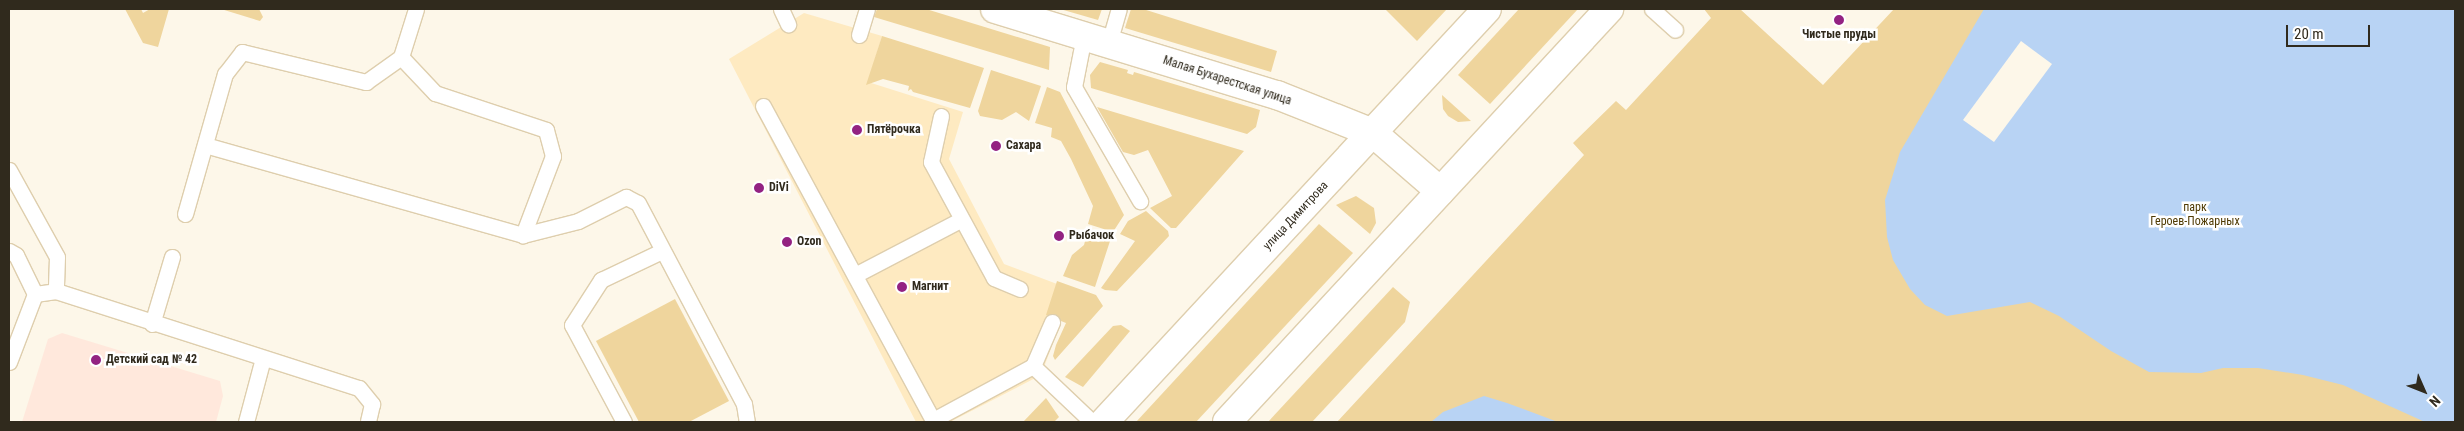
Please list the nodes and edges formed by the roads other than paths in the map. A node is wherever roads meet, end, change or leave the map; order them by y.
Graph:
1 (416, 9) edge
2 (781, 9) edge
3 (867, 9) edge
4 (995, 9) edge
5 (1118, 9) edge
6 (1487, 9) edge
7 (1609, 9) edge
8 (1652, 9) edge
9 (788, 24) dead end
10 (1674, 30) dead end
11 (859, 35) dead end
12 (1096, 40) junction
13 (401, 57) junction
14 (764, 106) dead end
15 (941, 116) dead end
16 (1373, 133) junction
17 (205, 145) junction
18 (9, 170) edge
19 (1440, 191) junction
20 (1140, 201) dead end
21 (185, 214) dead end
22 (960, 220) junction
23 (524, 235) junction
24 (9, 251) edge
25 (662, 251) junction
26 (172, 256) dead end
27 (855, 275) junction
28 (1020, 289) dead end
29 (56, 291) junction
30 (35, 294) junction
31 (1052, 322) dead end
32 (152, 324) junction
33 (263, 358) junction
34 (9, 362) edge
35 (1034, 366) junction
36 (246, 422) edge
37 (368, 422) edge
38 (624, 422) edge
39 (746, 422) edge
40 (1092, 422) edge
41 (1104, 422) edge
42 (1227, 422) edge

1 - 13 lane
2 - 9 lane
3 - 11 lane
4 - 12 street, Малая Бухарестская улица
5 - 12 lane
6 - 16 street, улица Димитрова
7 - 19 street
8 - 10 lane
12 - 16 street, Малая Бухарестская улица
12 - 20 lane
13 - 17 lane
13 - 23 lane
14 - 27 lane
15 - 22 lane
16 - 19 street, Малая Бухарестская улица
16 - 41 street, улица Димитрова
17 - 21 lane
17 - 23 lane
18 - 29 lane
19 - 42 street
22 - 27 lane
22 - 28 lane
23 - 25 lane
24 - 30 lane
25 - 38 lane
25 - 39 lane
26 - 32 lane
27 - 35 lane
29 - 30 lane
29 - 32 lane
30 - 34 lane
31 - 35 lane
32 - 33 lane
33 - 36 lane
33 - 37 lane
35 - 40 lane

